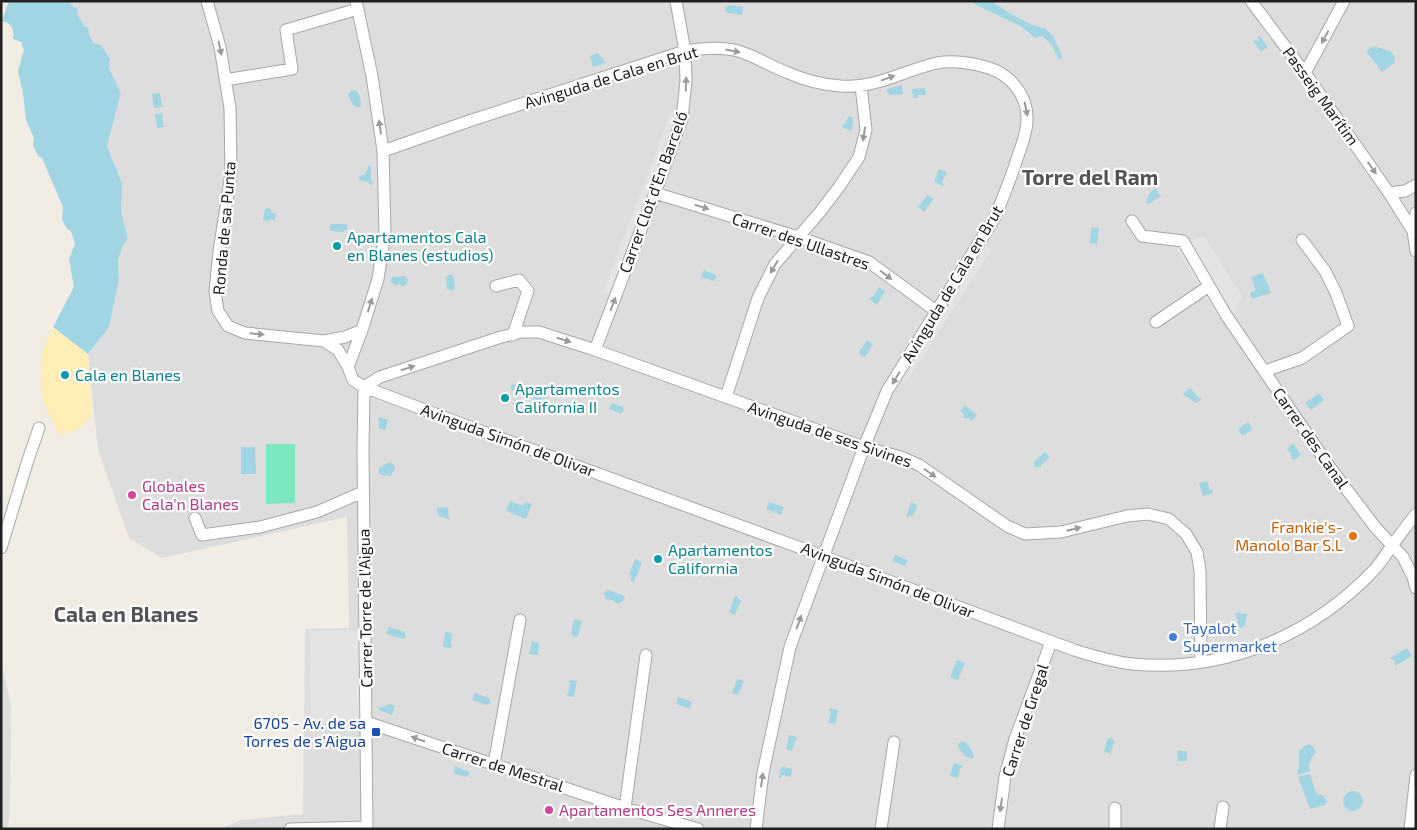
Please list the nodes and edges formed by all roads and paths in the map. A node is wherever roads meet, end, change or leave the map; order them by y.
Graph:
1 (207, 1) edge
2 (676, 1) edge
3 (1251, 1) edge
4 (1344, 1) edge
5 (357, 5) edge
6 (685, 51) junction
7 (1306, 74) junction
8 (226, 80) junction
9 (861, 86) junction
10 (383, 151) junction
11 (1416, 185) edge
12 (655, 193) junction
13 (1389, 193) junction
14 (1416, 213) edge
15 (1132, 221) dead end
16 (1413, 231) junction
17 (798, 237) junction
18 (1302, 240) dead end
19 (1416, 251) edge
20 (496, 286) dead end
21 (1209, 286) junction
22 (936, 311) junction
23 (1156, 322) dead end
24 (362, 330) junction
25 (513, 334) junction
26 (324, 341) junction
27 (595, 350) junction
28 (348, 367) junction
29 (1265, 371) junction
30 (364, 387) junction
31 (726, 397) junction
32 (39, 428) dead end
33 (864, 447) junction
34 (363, 492) junction
35 (1416, 514) edge
36 (195, 518) dead end
37 (1392, 546) junction
38 (1, 548) edge
39 (823, 556) junction
40 (1416, 588) edge
41 (520, 620) dead end
42 (1051, 642) junction
43 (646, 655) dead end
44 (1201, 662) junction
45 (366, 722) junction
46 (894, 742) dead end
47 (494, 764) junction
48 (1416, 775) edge
49 (1223, 807) dead end
50 (625, 808) junction
51 (1115, 808) dead end
52 (367, 828) edge
53 (290, 829) edge
54 (294, 829) edge
55 (698, 829) edge
56 (756, 829) edge
57 (881, 829) edge
58 (998, 829) edge
59 (1115, 829) edge
60 (1220, 829) edge
61 (1410, 829) edge

1 -> 8 street, Ronda de sa Punta
2 - 6 street, Carrer Clot d'En Barceló
3 - 7 street, Passeig Marítim
4 -> 7 street
5 - 8 street
10 -> 5 street
6 -> 9 street, Avinguda de Cala en Brut
6 - 10 street, Avinguda de Cala en Brut
12 -> 6 street, Carrer Clot d'En Barceló
7 -> 13 street, Passeig Marítim
8 -> 26 street, Ronda de sa Punta
9 -> 17 street
9 -> 22 street, Avinguda de Cala en Brut
24 -> 10 street
11 - 13 street
12 -> 17 street, Carrer des Ullastres
27 -> 12 street, Carrer Clot d'En Barceló
13 - 16 street, Passeig Marítim
14 - 16 street
15 - 21 street, Carrer des Canal
16 - 19 street
17 -> 22 street, Carrer des Ullastres
17 -> 31 street
18 - 29 street
20 - 25 street
21 - 23 street
21 - 29 street, Carrer des Canal
22 -> 33 street, Avinguda de Cala en Brut
24 - 26 street, Ronda de sa Punta
24 - 28 street
25 -> 27 street, Avinguda de ses Sivines
30 -> 25 street, Avinguda de ses Sivines
26 - 28 street
27 - 31 street, Avinguda de ses Sivines
28 - 30 street
29 - 37 street, Carrer des Canal
30 - 34 street, Carrer Torre de l'Aigua
30 - 39 street, Avinguda Simón de Olivar
31 - 33 street, Avinguda de ses Sivines
32 - 38 street
33 - 39 street, Avinguda de Cala en Brut
33 -> 44 street, Avinguda de ses Sivines
34 - 36 street
34 - 45 street, Carrer Torre de l'Aigua
35 - 37 street, Avinguda Simón de Olivar
37 - 40 street, Carrer des Canal
37 - 44 street, Avinguda Simón de Olivar
39 - 42 street, Avinguda Simón de Olivar
56 -> 39 street, Avinguda de Cala en Brut
41 - 47 street
42 - 44 street, Avinguda Simón de Olivar
42 -> 58 street, Carrer de Gregal
43 - 50 street
47 -> 45 street, Carrer de Mestral
45 - 52 street, Carrer Torre de l'Aigua
46 - 57 street
47 - 50 street, Carrer de Mestral
48 - 61 street
49 - 60 street
50 - 55 street, Carrer de Mestral
51 - 59 street
52 - 54 street
53 - 54 street

